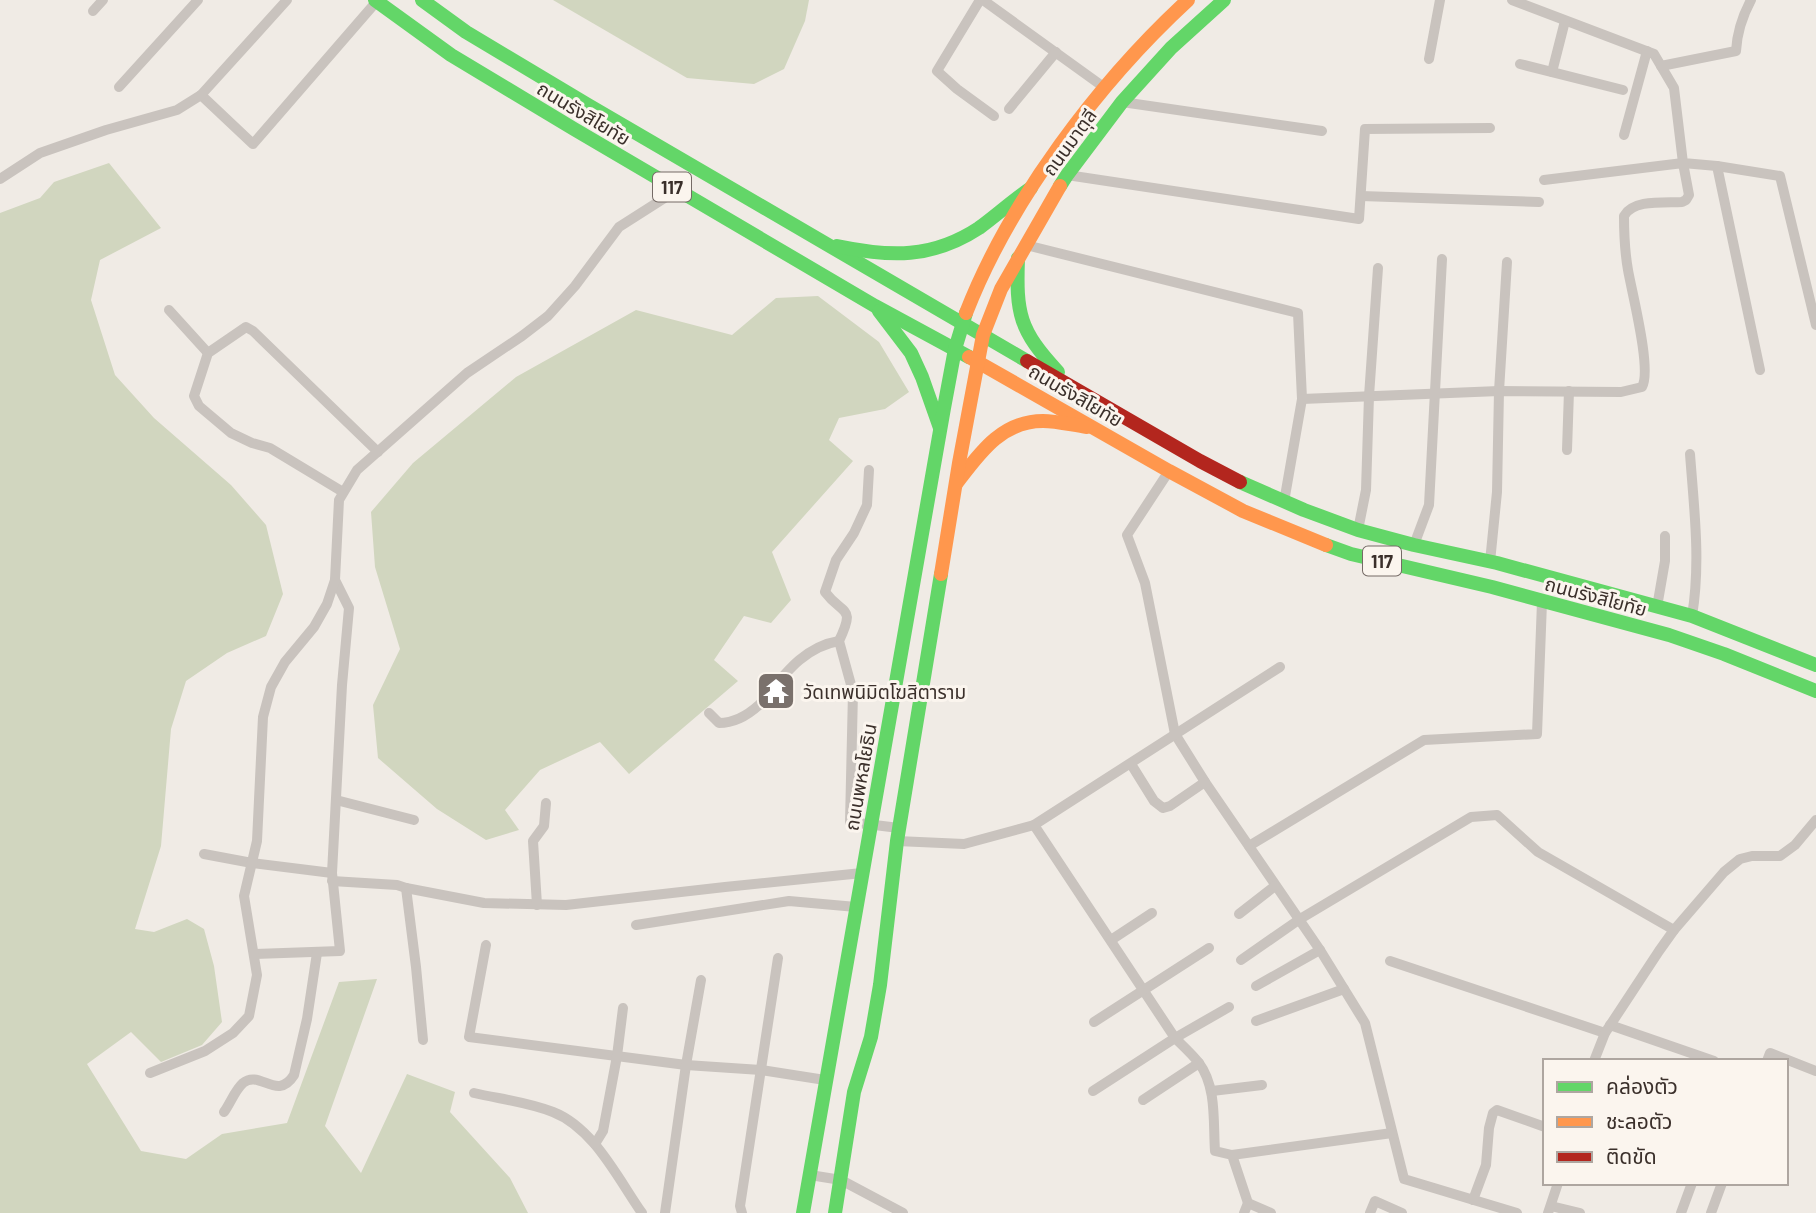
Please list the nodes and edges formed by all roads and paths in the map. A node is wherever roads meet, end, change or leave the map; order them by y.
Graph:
1 (103, 0) edge
2 (198, 0) edge
3 (287, 0) edge
4 (376, 0) edge
5 (422, 0) edge
6 (982, 0) edge
7 (1188, 0) edge
8 (1224, 0) edge
9 (1440, 0) edge
10 (1512, 0) edge
11 (1751, 0) edge
12 (93, 11) dead end
13 (1565, 21) junction
14 (1647, 51) junction
15 (1056, 52) junction
16 (1429, 59) dead end
17 (1520, 64) dead end
18 (1661, 66) junction
19 (1552, 72) junction
20 (119, 87) dead end
21 (1105, 88) junction
22 (1623, 90) dead end
23 (201, 95) junction
24 (1122, 102) junction
25 (1009, 109) dead end
26 (994, 116) dead end
27 (1490, 128) dead end
28 (1322, 131) dead end
29 (1624, 135) dead end
30 (1683, 163) junction
31 (1717, 166) junction
32 (1067, 175) junction
33 (0, 179) edge
34 (1544, 180) dead end
35 (1031, 188) junction
36 (677, 190) junction
37 (1361, 196) junction
38 (1539, 202) dead end
39 (821, 242) junction
40 (1022, 251) junction
41 (1443, 259) dead end
42 (1507, 262) dead end
43 (1378, 268) dead end
44 (875, 306) junction
45 (169, 310) dead end
46 (962, 323) junction
47 (1816, 325) edge
48 (983, 335) junction
49 (955, 349) junction
50 (208, 353) junction
51 (977, 361) junction
52 (1760, 370) dead end
53 (1072, 387) junction
54 (1499, 391) junction
55 (1569, 391) junction
56 (1434, 393) junction
57 (1369, 396) junction
58 (1302, 398) junction
59 (940, 428) junction
60 (1093, 428) junction
61 (1567, 450) dead end
62 (378, 452) junction
63 (1690, 454) dead end
64 (869, 470) dead end
65 (1169, 471) junction
66 (956, 484) junction
67 (343, 492) junction
68 (1284, 502) junction
69 (1358, 530) junction
70 (1665, 536) dead end
71 (1414, 545) junction
72 (1494, 562) junction
73 (335, 580) junction
74 (1492, 587) junction
75 (1542, 601) junction
76 (1657, 607) junction
77 (1692, 616) junction
78 (839, 641) junction
79 (1816, 665) edge
80 (1280, 667) dead end
81 (1816, 691) edge
82 (709, 713) dead end
83 (1175, 734) junction
84 (1131, 764) junction
85 (1205, 782) junction
86 (336, 800) junction
87 (545, 803) dead end
88 (414, 820) dead end
89 (1816, 820) edge
90 (871, 825) junction
91 (1034, 825) junction
92 (898, 835) junction
93 (1249, 846) junction
94 (204, 854) dead end
95 (252, 863) junction
96 (862, 873) junction
97 (332, 877) junction
98 (1275, 886) junction
99 (406, 888) junction
100 (537, 905) junction
101 (856, 907) junction
102 (1152, 913) dead end
103 (1239, 914) dead end
104 (1300, 919) junction
105 (636, 925) dead end
106 (1674, 930) junction
107 (1111, 940) junction
108 (486, 944) dead end
109 (1209, 948) dead end
110 (1320, 950) junction
111 (317, 953) junction
112 (255, 954) junction
113 (778, 958) dead end
114 (1241, 960) dead end
115 (1390, 961) dead end
116 (701, 980) dead end
117 (1256, 986) dead end
118 (1344, 989) junction
119 (1144, 991) junction
120 (1229, 1006) dead end
121 (623, 1008) dead end
122 (1256, 1021) dead end
123 (1094, 1022) dead end
124 (1607, 1029) junction
125 (1175, 1038) junction
126 (424, 1040) dead end
127 (617, 1056) junction
128 (1595, 1059) edge
129 (1707, 1059) edge
130 (1768, 1059) edge
131 (1788, 1059) edge
132 (1788, 1059) edge
133 (1199, 1063) junction
134 (686, 1065) junction
135 (761, 1070) junction
136 (1816, 1070) edge
137 (150, 1073) dead end
138 (825, 1080) junction
139 (1262, 1085) dead end
140 (1093, 1091) dead end
141 (1212, 1091) junction
142 (474, 1093) dead end
143 (1143, 1100) dead end
144 (224, 1112) dead end
145 (1543, 1126) edge
146 (1392, 1133) junction
147 (595, 1144) junction
148 (1232, 1155) junction
149 (810, 1174) junction
150 (841, 1180) junction
151 (1558, 1185) edge
152 (1691, 1185) edge
153 (1721, 1185) edge
154 (1473, 1200) junction
155 (1246, 1208) edge
156 (1549, 1209) edge
157 (642, 1213) edge
158 (664, 1213) edge
159 (743, 1213) edge
160 (803, 1213) edge
161 (835, 1213) edge
162 (902, 1213) edge
163 (1271, 1213) edge
164 (1370, 1213) edge
165 (1402, 1213) edge
166 (1517, 1213) edge
167 (1580, 1213) edge
168 (1681, 1213) edge
169 (1711, 1213) edge

1 - 12 street
2 - 20 street
3 - 23 street
4 - 23 street
4 - 36 main road, ถนนรังสิโยทัย / 117
5 - 39 main road, ถนนรังสิโยทัย / 117
6 - 15 street
6 - 26 street
7 - 21 main road, ถนนมาตุลี
8 - 24 main road, ถนนมาตุลี
9 - 16 street
10 - 13 street
11 - 18 street
13 - 14 street
13 - 19 street
14 - 18 street
14 - 29 street
15 - 21 street
15 - 25 street
17 - 19 street
18 - 30 street
19 - 22 street
21 - 35 main road, ถนนมาตุลี
23 - 33 street
24 - 28 street
24 - 32 main road, ถนนมาตุลี
27 - 37 street
30 - 31 street
30 - 34 street
30 - 55 street
31 - 47 street
31 - 52 street
32 - 37 street
32 - 40 main road, ถนนมาตุลี
35 - 39 main road
35 - 46 main road, ถนนมาตุลี
36 - 44 main road, ถนนรังสิโยทัย / 117
36 - 62 street
37 - 38 street
39 - 46 main road, ถนนรังสิโยทัย / 117
40 - 48 main road, ถนนมาตุลี
40 - 53 main road
40 - 58 street
41 - 56 street
42 - 54 street
43 - 57 street
44 - 49 main road, ถนนรังสิโยทัย / 117
44 - 59 main road
45 - 50 street
46 - 48 main road, ถนนรังสิโยทัย / 117
46 - 49 main road, ถนนมาตุลี
48 - 51 main road, ถนนมาตุลี
48 - 53 main road, ถนนรังสิโยทัย / 117
49 - 51 main road, ถนนรังสิโยทัย / 117
49 - 59 main road, ถนนพหลโยธิน
50 - 62 street
50 - 67 street
51 - 60 main road, ถนนรังสิโยทัย / 117
51 - 66 main road
53 - 68 main road, ถนนรังสิโยทัย / 117
54 - 55 street
54 - 56 street
54 - 72 street
55 - 61 street
56 - 57 street
56 - 71 street
57 - 58 street
57 - 69 street
58 - 68 street
59 - 90 main road, ถนนพหลโยธิน
60 - 65 main road, ถนนรังสิโยทัย / 117
60 - 66 main road
62 - 67 street
63 - 77 street
64 - 78 street
65 - 74 main road, ถนนรังสิโยทัย / 117
65 - 83 street
66 - 92 main road
67 - 73 street
68 - 69 main road, ถนนรังสิโยทัย / 117
69 - 71 main road, ถนนรังสิโยทัย / 117
70 - 76 street
71 - 72 main road, ถนนรังสิโยทัย / 117
72 - 74 main road
72 - 76 main road, ถนนรังสิโยทัย / 117
73 - 86 street
73 - 95 street
74 - 75 main road, ถนนรังสิโยทัย / 117
75 - 81 main road, ถนนรังสิโยทัย / 117
75 - 93 street
76 - 77 main road, ถนนรังสิโยทัย / 117
77 - 79 main road, ถนนรังสิโยทัย / 117
78 - 82 street
78 - 90 street
80 - 83 street
83 - 84 street
83 - 85 street
84 - 85 street
84 - 91 street
85 - 93 street
86 - 88 street
86 - 97 street
87 - 100 street
89 - 106 street
90 - 92 street
90 - 96 main road, ถนนพหลโยธิน
91 - 92 street
91 - 107 street
92 - 150 main road
93 - 98 street
94 - 95 street
95 - 97 street
95 - 112 street
96 - 100 street
96 - 101 main road, ถนนพหลโยธิน
97 - 99 street
97 - 111 street
98 - 103 street
98 - 104 street
99 - 100 street
99 - 126 street
101 - 105 street
101 - 138 main road, ถนนพหลโยธิน
102 - 107 street
104 - 106 street
104 - 110 street
104 - 114 street
106 - 124 street
107 - 119 street
108 - 127 street
109 - 119 street
110 - 117 street
110 - 118 street
111 - 112 street
111 - 144 street
112 - 137 street
113 - 135 street
115 - 124 street
116 - 134 street
118 - 122 street
118 - 146 street
119 - 123 street
119 - 125 street
120 - 125 street
121 - 127 street
124 - 128 street
124 - 129 street
125 - 133 street
125 - 140 street
127 - 134 street
127 - 147 street
130 - 131 street
132 - 136 street
133 - 141 street
133 - 143 street
134 - 135 street
134 - 158 street
135 - 138 street
135 - 159 street
138 - 149 main road, ถนนพหลโยธิน
139 - 141 street
141 - 148 street
142 - 147 street
145 - 154 street
146 - 148 street
146 - 154 street
147 - 157 street
148 - 155 street
149 - 150 street
149 - 160 main road, ถนนพหลโยธิน
150 - 161 main road
150 - 162 street
151 - 156 street
152 - 168 street
153 - 169 street
154 - 166 street
155 - 163 street
156 - 167 street
164 - 165 street

